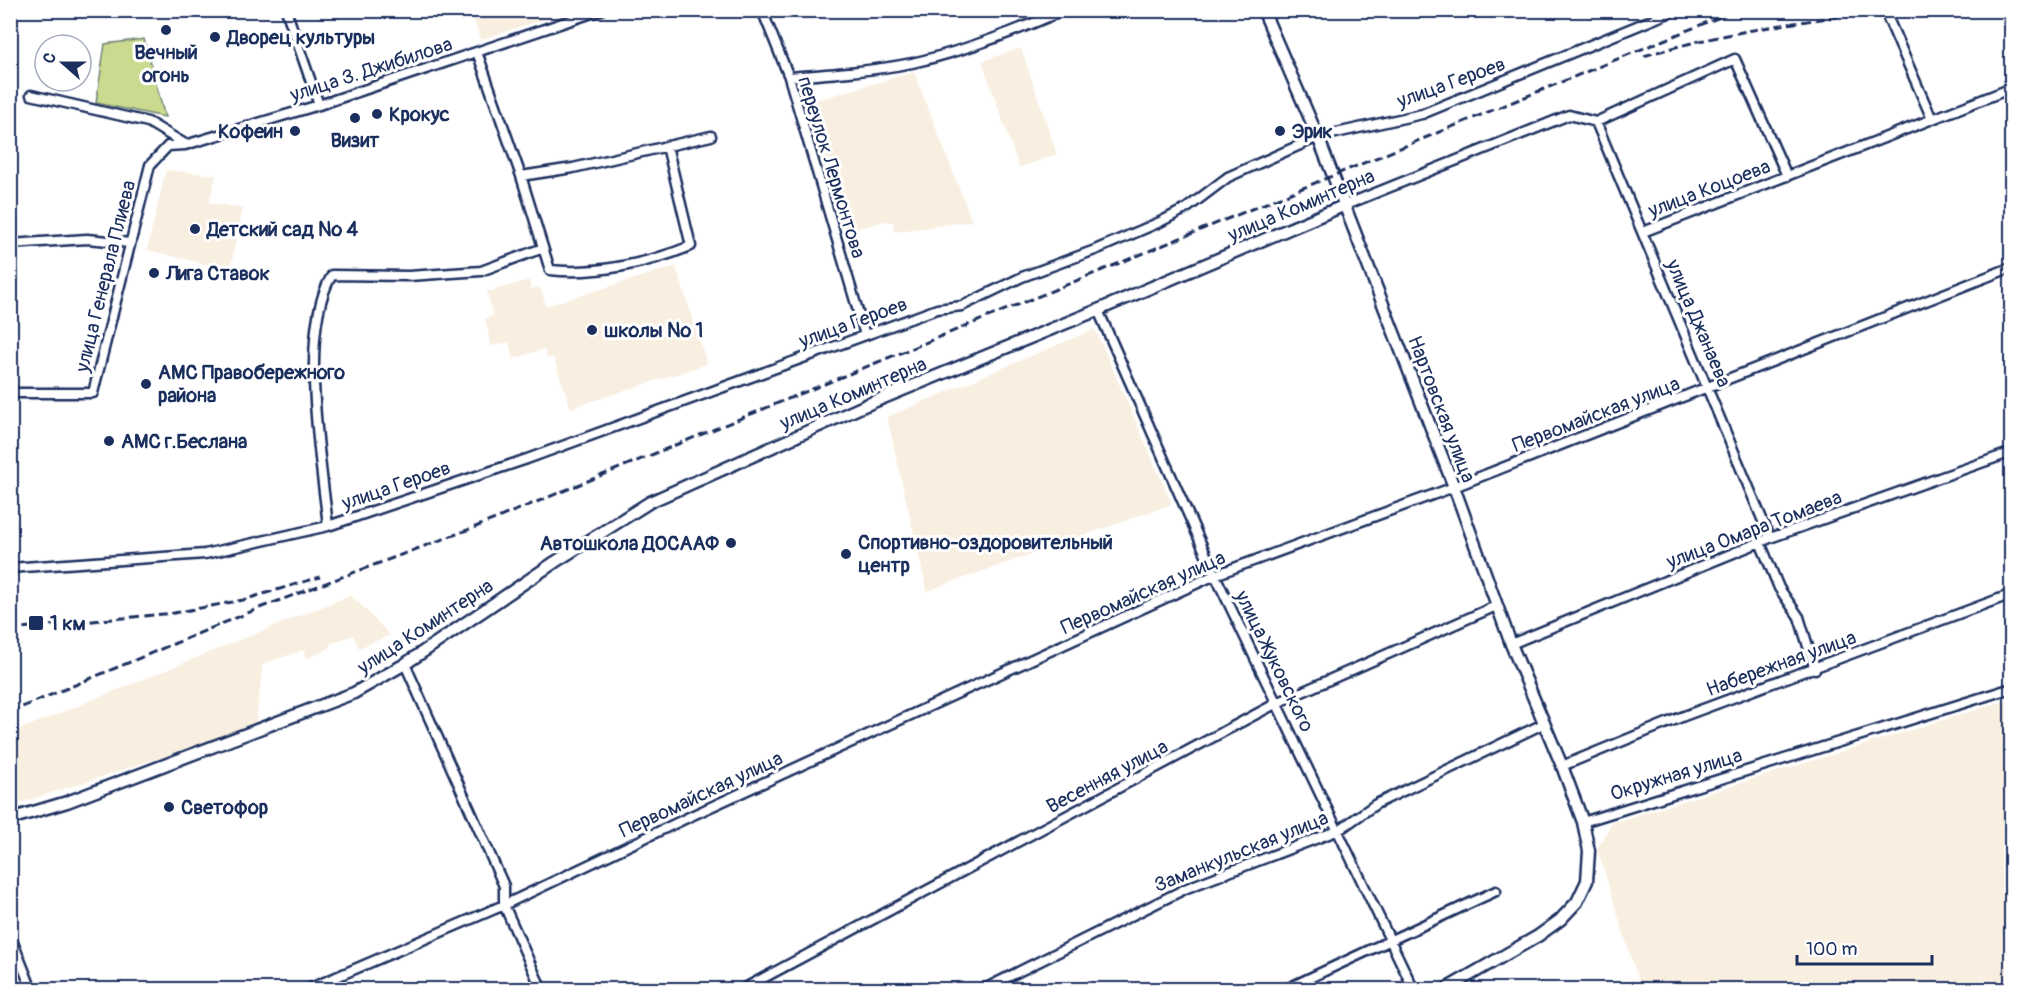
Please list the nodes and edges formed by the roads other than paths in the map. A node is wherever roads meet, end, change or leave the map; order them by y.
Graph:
1 (286, 10) edge
2 (601, 10) edge
3 (762, 10) edge
4 (1064, 10) edge
5 (1263, 10) edge
6 (1676, 10) edge
7 (1887, 16) dead end
8 (477, 52) junction
9 (789, 77) junction
10 (2012, 88) edge
11 (31, 95) dead end
12 (320, 105) junction
13 (1932, 119) junction
14 (1596, 122) junction
15 (711, 136) dead end
16 (1318, 137) junction
17 (185, 145) junction
18 (667, 146) junction
19 (521, 176) junction
20 (1787, 176) junction
21 (1343, 206) junction
22 (1643, 232) junction
23 (130, 243) junction
24 (10, 244) edge
25 (543, 248) junction
26 (2012, 267) edge
27 (1098, 310) junction
28 (865, 335) junction
29 (1709, 387) junction
30 (10, 393) edge
31 (2012, 452) edge
32 (1454, 487) junction
33 (328, 526) junction
34 (1770, 538) junction
35 (1760, 542) junction
36 (10, 568) edge
37 (1215, 575) junction
38 (2012, 594) edge
39 (1496, 606) junction
40 (1511, 644) junction
41 (405, 664) junction
42 (1815, 669) junction
43 (2012, 688) edge
44 (1277, 704) junction
45 (1543, 724) junction
46 (1562, 766) junction
47 (10, 819) edge
48 (1583, 822) junction
49 (1339, 830) junction
50 (1496, 891) dead end
51 (504, 905) junction
52 (10, 935) edge
53 (1391, 940) junction
54 (32, 990) edge
55 (306, 990) edge
56 (542, 990) edge
57 (741, 990) edge
58 (982, 990) edge
59 (1284, 990) edge
60 (1414, 990) edge
61 (1444, 990) edge

1 - 12 street
2 - 8 street, улица З. Джибилова
3 - 9 street, переулок Лермонтова
4 - 9 street
5 - 16 street, Нартовская улица
6 - 16 street, улица Героев
7 - 13 street
8 - 12 street, улица З. Джибилова
8 - 19 street
9 - 28 street, переулок Лермонтова
10 - 13 street, улица Коцоева
11 - 17 street
12 - 17 street, улица З. Джибилова
13 - 20 street, улица Коцоева
14 - 20 street, улица Коцоева
14 - 21 street, улица Коминтерна
14 - 22 street, улица Джанаева
15 - 18 street
16 - 21 street, Нартовская улица
16 - 28 street, улица Героев
17 - 23 street, улица Генерала Плиева
18 - 19 street
18 - 25 street
19 - 25 street
20 - 22 street, улица Коцоева
21 - 27 street, улица Коминтерна
21 - 32 street, Нартовская улица
22 - 29 street, улица Джанаева
23 - 24 street
23 - 30 street, улица Генерала Плиева
25 - 33 street
26 - 29 street, Первомайская улица
27 - 37 street, улица Жуковского
27 - 41 street, улица Коминтерна
28 - 33 street, улица Героев
29 - 32 street, Первомайская улица
29 - 34 street, улица Джанаева
31 - 34 street, улица Омара Томаева
32 - 37 street, Первомайская улица
32 - 39 street, Нартовская улица
33 - 36 street, улица Героев
34 - 35 street, улица Омара Томаева
35 - 40 street, улица Омара Томаева
35 - 42 street
37 - 44 street, улица Жуковского
37 - 51 street, Первомайская улица
38 - 42 street, Набережная улица
39 - 40 street, Нартовская улица
39 - 44 street, Весенняя улица
40 - 45 street, Нартовская улица
41 - 47 street, улица Коминтерна
41 - 51 street
42 - 46 street, Набережная улица
43 - 48 street, Окружная улица
44 - 49 street, улица Жуковского
44 - 57 street, Весенняя улица
45 - 46 street, Нартовская улица
45 - 49 street, Заманкульская улица
46 - 48 street, Нартовская улица
48 - 61 street
49 - 53 street, улица Жуковского
49 - 58 street, Заманкульская улица
50 - 53 street
51 - 55 street, Первомайская улица
51 - 56 street
52 - 54 street
53 - 59 street
53 - 60 street, улица Жуковского

